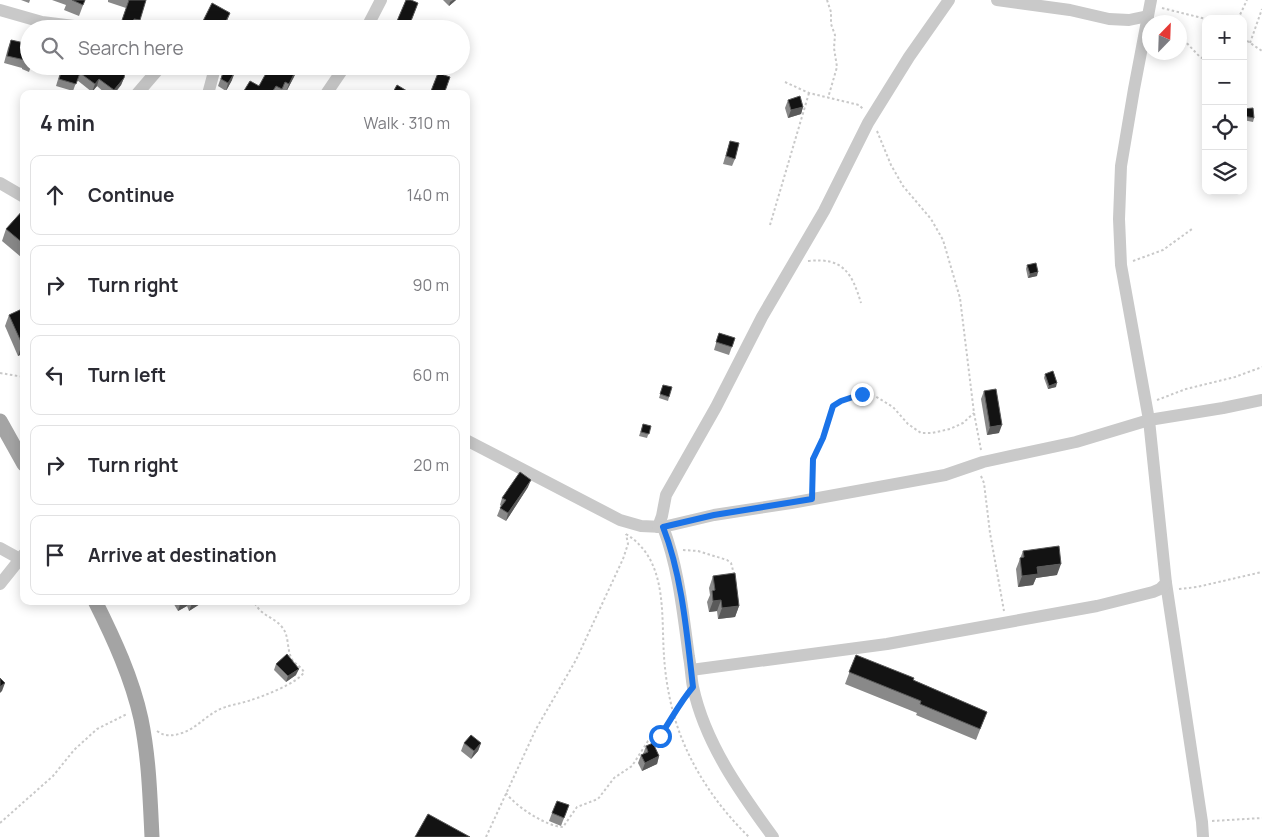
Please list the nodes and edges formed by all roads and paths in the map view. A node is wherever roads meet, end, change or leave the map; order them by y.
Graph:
1 (381, 0) edge
2 (827, 0) edge
3 (949, 0) edge
4 (997, 0) edge
5 (1247, 0) edge
6 (1150, 8) edge
7 (1262, 9) edge
8 (0, 10) edge
9 (1240, 15) edge
10 (1202, 18) edge
11 (35, 20) edge
12 (371, 20) edge
13 (1247, 40) edge
14 (1250, 42) junction
15 (1187, 43) edge
16 (1262, 51) edge
17 (1202, 58) edge
18 (153, 75) edge
19 (213, 75) edge
20 (339, 75) edge
21 (785, 82) dead end
22 (140, 90) edge
23 (209, 90) edge
24 (329, 90) edge
25 (809, 93) junction
26 (828, 98) junction
27 (869, 120) junction
28 (0, 183) edge
29 (20, 196) edge
30 (770, 225) dead end
31 (1192, 229) dead end
32 (1122, 265) junction
33 (791, 266) junction
34 (861, 303) dead end
35 (1262, 367) edge
36 (0, 373) edge
37 (20, 376) edge
38 (1262, 400) edge
39 (1147, 404) junction
40 (974, 413) junction
41 (1149, 420) junction
42 (0, 421) edge
43 (470, 442) edge
44 (20, 457) edge
45 (979, 464) junction
46 (812, 499) junction
47 (620, 520) junction
48 (661, 527) junction
49 (626, 534) junction
50 (669, 543) junction
51 (0, 548) edge
52 (20, 555) edge
53 (20, 559) edge
54 (1262, 572) edge
55 (735, 582) edge
56 (0, 584) edge
57 (1166, 587) junction
58 (97, 605) edge
59 (256, 605) edge
60 (1004, 623) junction
61 (691, 670) junction
62 (693, 687) junction
63 (140, 714) junction
64 (674, 716) junction
65 (506, 793) junction
66 (1262, 818) edge
67 (1202, 822) junction
68 (0, 823) edge
69 (152, 837) edge
70 (486, 837) edge
71 (749, 837) edge
72 (773, 837) edge
73 (1203, 837) edge

1 - 12 street
2 - 26 path
3 - 27 street
4 - 6 street
5 - 9 path
6 - 10 path
6 - 32 street
7 - 14 path
8 - 11 street
13 - 14 path
14 - 16 path
15 - 17 path
18 - 22 street
19 - 23 street
20 - 24 street
21 - 25 path
25 - 26 path
25 - 30 path
26 - 27 path
27 - 33 street
27 - 40 path
28 - 29 street
31 - 32 path
32 - 39 street
33 - 34 path
33 - 48 street
35 - 39 path
36 - 37 path
38 - 41 street
39 - 41 street
40 - 45 path
40 - 46 path
41 - 45 street
41 - 57 street
42 - 44 main road
43 - 47 street
45 - 46 street
45 - 60 path
46 - 48 street
47 - 48 street
47 - 49 path
48 - 50 street
49 - 64 path
49 - 65 path
50 - 55 path
50 - 61 street
51 - 52 street
53 - 56 street
54 - 57 path
57 - 60 street
57 - 67 street
58 - 63 main road
59 - 63 path
60 - 61 street
61 - 62 street
62 - 64 path
62 - 72 street
63 - 68 path
63 - 69 main road
64 - 65 path
64 - 71 path
65 - 70 path
66 - 67 path
67 - 73 street

